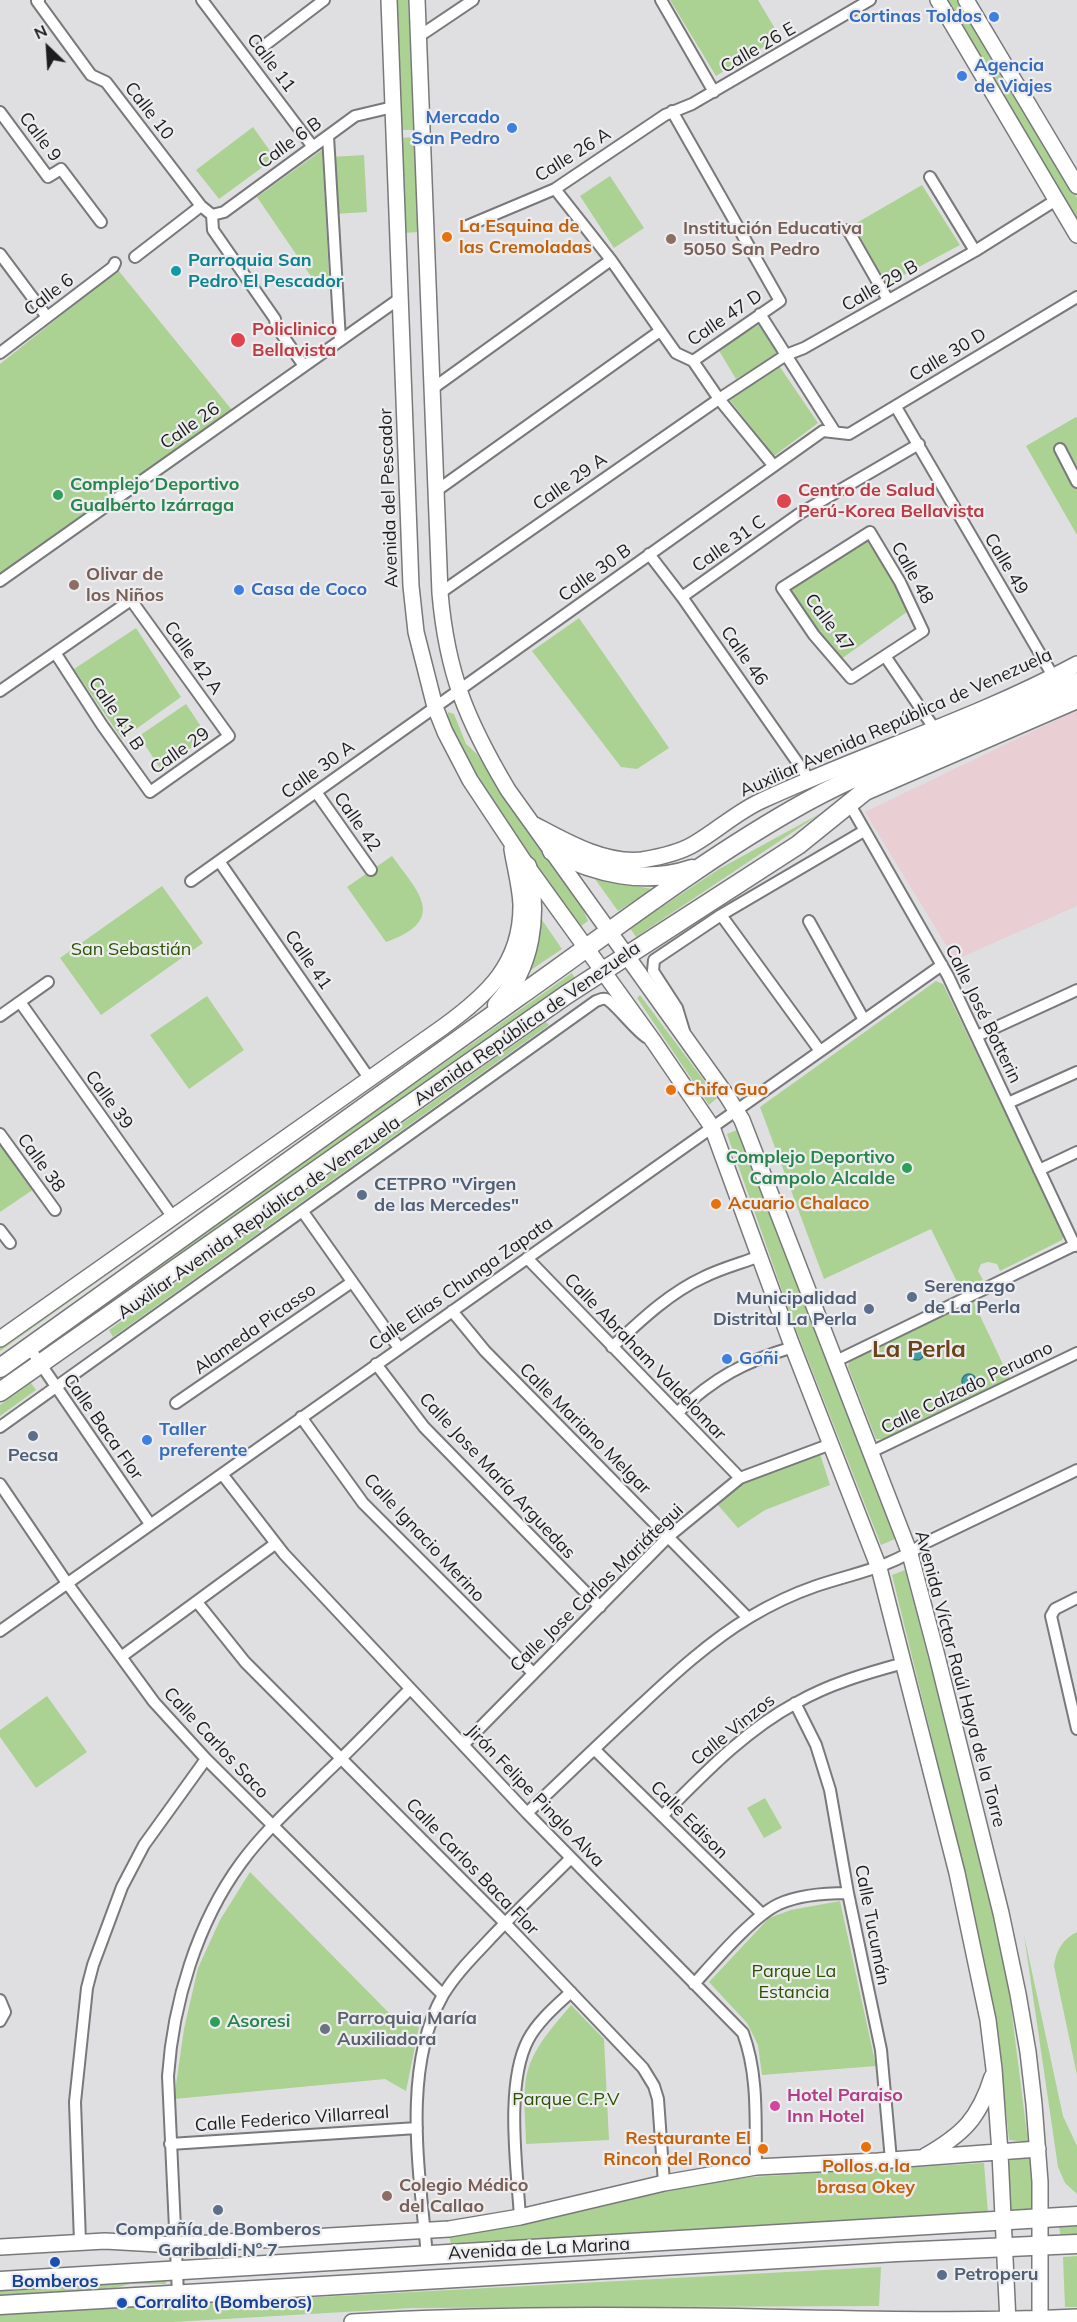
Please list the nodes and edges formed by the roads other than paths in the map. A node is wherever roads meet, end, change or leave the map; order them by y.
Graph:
1 (202, 0) edge
2 (324, 0) edge
3 (389, 0) edge
4 (417, 0) edge
5 (473, 0) edge
6 (661, 0) edge
7 (870, 0) edge
8 (938, 0) edge
9 (966, 0) edge
10 (38, 1) edge
11 (418, 37) junction
12 (261, 48) dead end
13 (714, 92) junction
14 (692, 104) joint
15 (393, 107) junction
16 (672, 111) junction
17 (0, 112) edge
18 (5, 126) edge
19 (328, 136) junction
20 (313, 147) junction
21 (930, 177) dead end
22 (1077, 186) edge
23 (555, 189) junction
24 (1056, 200) junction
25 (201, 206) junction
26 (212, 215) junction
27 (101, 222) dead end
28 (467, 226) dead end
29 (848, 230) dead end
30 (1077, 235) edge
31 (975, 251) junction
32 (0, 254) edge
33 (135, 257) dead end
34 (611, 260) junction
35 (115, 263) dead end
36 (1077, 297) edge
37 (399, 299) junction
38 (888, 300) junction
39 (760, 315) junction
40 (47, 317) junction
41 (660, 331) junction
42 (340, 340) junction
43 (0, 353) edge
44 (786, 355) junction
45 (693, 361) junction
46 (304, 366) junction
47 (432, 389) junction
48 (719, 399) junction
49 (896, 407) junction
50 (834, 432) junction
51 (919, 444) junction
52 (1060, 449) dead end
53 (773, 465) junction
54 (1077, 482) edge
55 (436, 490) junction
56 (870, 532) joint
57 (649, 554) junction
58 (0, 581) edge
59 (440, 593) junction
60 (682, 597) junction
61 (56, 654) junction
62 (885, 656) junction
63 (1077, 664) edge
64 (1053, 676) junction
65 (1077, 682) edge
66 (0, 691) edge
67 (458, 691) junction
68 (1077, 699) edge
69 (435, 707) junction
70 (934, 728) junction
71 (229, 736) joint
72 (809, 779) junction
73 (150, 792) joint
74 (316, 792) junction
75 (849, 803) junction
76 (533, 824) junction
77 (864, 831) junction
78 (511, 842) junction
79 (552, 851) junction
80 (219, 861) junction
81 (705, 865) junction
82 (527, 866) junction
83 (371, 870) dead end
84 (190, 881) dead end
85 (721, 915) junction
86 (809, 921) dead end
87 (610, 932) junction
88 (587, 948) junction
89 (626, 955) junction
90 (942, 965) junction
91 (602, 970) junction
92 (48, 982) dead end
93 (1077, 990) edge
94 (20, 1002) junction
95 (0, 1016) edge
96 (864, 1020) junction
97 (476, 1027) junction
98 (977, 1036) junction
99 (687, 1039) junction
100 (654, 1042) junction
101 (820, 1051) junction
102 (1077, 1072) edge
103 (369, 1078) junction
104 (1008, 1103) junction
105 (736, 1110) junction
106 (712, 1127) junction
107 (0, 1134) edge
108 (1077, 1152) edge
109 (1039, 1170) junction
110 (55, 1210) dead end
111 (303, 1212) junction
112 (172, 1216) junction
113 (0, 1230) edge
114 (9, 1244) dead end
115 (1076, 1245) edge
116 (760, 1256) junction
117 (527, 1258) junction
118 (352, 1282) junction
119 (452, 1311) junction
120 (0, 1339) edge
121 (29, 1347) junction
122 (612, 1347) junction
123 (793, 1347) junction
124 (399, 1348) junction
125 (1077, 1353) edge
126 (836, 1361) junction
127 (376, 1364) junction
128 (40, 1365) junction
129 (0, 1368) edge
130 (55, 1387) junction
131 (0, 1392) edge
132 (176, 1403) dead end
133 (677, 1413) junction
134 (301, 1418) junction
135 (0, 1427) edge
136 (831, 1444) junction
137 (871, 1452) junction
138 (1077, 1470) edge
139 (222, 1473) junction
140 (740, 1478) junction
141 (0, 1484) edge
142 (150, 1524) junction
143 (668, 1537) junction
144 (275, 1544) junction
145 (910, 1554) junction
146 (879, 1568) junction
147 (67, 1583) junction
148 (1077, 1598) edge
149 (197, 1602) junction
150 (600, 1607) junction
151 (748, 1618) junction
152 (0, 1631) edge
153 (121, 1657) junction
154 (904, 1664) junction
155 (533, 1673) junction
156 (410, 1689) junction
157 (795, 1703) junction
158 (1077, 1729) edge
159 (463, 1745) junction
160 (594, 1749) junction
161 (342, 1758) junction
162 (206, 1759) junction
163 (527, 1813) junction
164 (662, 1816) junction
165 (273, 1826) junction
166 (571, 1858) junction
167 (848, 1893) junction
168 (762, 1914) junction
169 (505, 1923) junction
170 (694, 1984) junction
171 (571, 1992) junction
172 (443, 1995) junction
173 (0, 2000) edge
174 (0, 2021) edge
175 (994, 2069) junction
176 (417, 2128) junction
177 (170, 2144) junction
178 (1038, 2149) junction
179 (1000, 2153) junction
180 (922, 2158) junction
181 (891, 2160) junction
182 (756, 2168) junction
183 (664, 2183) junction
184 (1077, 2216) edge
185 (520, 2217) junction
186 (1040, 2219) junction
187 (1004, 2221) junction
188 (425, 2231) junction
189 (80, 2242) junction
190 (1077, 2244) edge
191 (175, 2245) junction
192 (1040, 2246) junction
193 (0, 2247) edge
194 (1005, 2248) junction
195 (427, 2256) junction
196 (176, 2270) junction
197 (0, 2282) edge
198 (178, 2294) junction
199 (0, 2305) edge
200 (1077, 2317) edge
201 (674, 2319) edge
202 (415, 2320) edge
203 (915, 2321) edge
204 (1008, 2321) edge
205 (1040, 2321) edge
206 (352, 2322) edge

1 - 20 street, Calle 11
2 - 12 street
3 - 15 main road, Avenida del Pescador
4 - 11 main road
5 - 11 street
6 - 13 street
7 - 13 street, Calle 26 E
8 - 24 main road
9 - 22 main road
10 - 25 street, Calle 10
11 - 47 main road
13 - 14 street, Calle 26 E
14 - 16 street, Calle 26 A
15 - 19 street, Calle 6 B
15 - 37 main road, Avenida del Pescador
16 - 23 street, Calle 26 A
16 - 39 street, Calle 47 D
17 - 18 street, Calle 9
18 - 27 street, Calle 9
19 - 20 street, Calle 6 B
19 - 42 street
20 - 26 street, Calle 6 B
21 - 31 street
23 - 28 street, Calle 26 A
23 - 34 street, Calle 47 D
24 - 30 main road
24 - 31 street, Calle 29 B
25 - 26 street, Calle 10
25 - 33 street
26 - 46 street
29 - 38 street
31 - 38 street, Calle 29 B
32 - 40 street
34 - 41 street, Calle 47 D
34 - 47 street
35 - 40 street, Calle 6
36 - 49 street, Calle 30 D
37 - 42 street, Calle 26
37 - 69 main road, Avenida del Pescador
38 - 44 street, Calle 29 B
39 - 44 street
39 - 45 street, Calle 47 D
40 - 43 street, Calle 6
41 - 45 street, Calle 47 D
41 - 55 street
42 - 46 street, Calle 26
44 - 48 street, Calle 29 B
44 - 50 street
45 - 48 street
46 - 58 street, Calle 26
47 - 55 main road
48 - 53 street
48 - 59 street, Calle 29 A
49 - 50 street, Calle 30 D
49 - 51 street, Calle 49
50 - 53 street, Calle 30 B
51 - 60 street, Calle 31 C
51 - 64 street, Calle 49
52 - 54 street
53 - 57 street, Calle 30 B
55 - 59 main road
56 - 62 street, Calle 48
56 - 62 street, Calle 47
57 - 60 street, Calle 46
57 - 67 street, Calle 30 B
59 - 67 main road
60 - 72 street, Calle 46
61 - 66 street
61 - 71 street, Calle 42 A
61 - 73 street, Calle 41 B
62 - 70 street
63 - 64 main road, Auxiliar Avenida República de Venezuela
64 - 70 main road, Auxiliar Avenida República de Venezuela
65 - 81 main road, Avenida República de Venezuela
67 - 69 street, Calle 30 B
67 - 76 main road
68 - 75 main road, Avenida República de Venezuela
69 - 74 street, Calle 30 A
69 - 78 main road, Avenida del Pescador
70 - 72 main road, Auxiliar Avenida República de Venezuela
71 - 73 street, Calle 29
72 - 76 main road, Auxiliar Avenida República de Venezuela
74 - 80 street, Calle 30 A
74 - 83 street, Calle 42
75 - 77 street, Calle José Botterin
75 - 89 main road, Avenida República de Venezuela
76 - 79 main road
77 - 85 street
77 - 90 street, Calle José Botterin
78 - 82 main road, Avenida del Pescador
78 - 103 main road
79 - 81 main road
79 - 87 main road
80 - 84 street, Calle 30 A
80 - 103 street, Calle 41
81 - 87 main road, Avenida República de Venezuela
82 - 88 main road, Avenida del Pescador
82 - 97 main road
85 - 99 street
85 - 101 street
86 - 96 street
87 - 88 main road, Avenida República de Venezuela
87 - 89 main road, Avenida Víctor Raúl Haya de la Torre
88 - 91 main road
88 - 97 main road, Avenida República de Venezuela
89 - 91 main road, Avenida República de Venezuela
89 - 99 main road, Avenida Víctor Raúl Haya de la Torre
90 - 96 street, Calle Elias Chunga Zapata
90 - 98 street, Calle José Botterin
91 - 100 main road
91 - 128 main road, Avenida República de Venezuela
92 - 94 street
93 - 98 street
94 - 95 street
94 - 112 street, Calle 39
96 - 101 street, Calle Elias Chunga Zapata
97 - 121 main road, Avenida República de Venezuela
98 - 104 street, Calle José Botterin
99 - 105 main road, Avenida Víctor Raúl Haya de la Torre
100 - 106 main road
100 - 111 street, Auxiliar Avenida República de Venezuela
101 - 105 street, Calle Elias Chunga Zapata
102 - 104 street
103 - 112 main road
104 - 109 street, Calle José Botterin
105 - 106 street, Calle Elias Chunga Zapata
105 - 126 main road, Avenida Víctor Raúl Haya de la Torre
106 - 116 main road
106 - 117 street, Calle Elias Chunga Zapata
107 - 110 street, Calle 38
108 - 109 street
109 - 115 street, Calle José Botterin
111 - 118 street
111 - 130 street, Auxiliar Avenida República de Venezuela
112 - 120 main road
113 - 114 street
115 - 126 street
116 - 122 street
116 - 123 main road
117 - 119 street, Calle Elias Chunga Zapata
117 - 122 street, Calle Abraham Valdelomar
118 - 124 street
118 - 132 street, Alameda Picasso
119 - 124 street, Calle Elias Chunga Zapata
119 - 143 street, Calle Mariano Melgar
121 - 128 street, Calle Baca Flor
121 - 129 main road, Avenida República de Venezuela
122 - 133 street, Calle Abraham Valdelomar
123 - 133 street
123 - 136 main road
124 - 127 street, Calle Elias Chunga Zapata
125 - 137 street, Calle Calzado Peruano
126 - 137 main road, Avenida Víctor Raúl Haya de la Torre
127 - 134 street, Calle Elias Chunga Zapata
127 - 150 street, Calle Jose María Arguedas
128 - 130 street, Calle Baca Flor
128 - 131 main road, Avenida República de Venezuela
130 - 135 street, Auxiliar Avenida República de Venezuela
130 - 142 street, Calle Baca Flor
133 - 140 street, Calle Abraham Valdelomar
134 - 139 street, Calle Elias Chunga Zapata
134 - 155 street, Calle Ignacio Merino
136 - 140 street, Calle Jose Carlos Mariátegui
136 - 146 main road
137 - 145 main road, Avenida Víctor Raúl Haya de la Torre
138 - 145 street
139 - 142 street, Calle Elias Chunga Zapata
139 - 144 street, Jirón Felipe Pinglo Alva
140 - 143 street, Calle Jose Carlos Mariátegui
141 - 147 street, Calle Carlos Saco
142 - 147 street, Calle Elias Chunga Zapata
143 - 150 street, Calle Jose Carlos Mariátegui
143 - 151 street, Calle Mariano Melgar
144 - 149 street
144 - 156 street, Jirón Felipe Pinglo Alva
145 - 146 street
145 - 178 main road, Avenida Víctor Raúl Haya de la Torre
146 - 151 street
146 - 154 main road
147 - 152 street, Calle Elias Chunga Zapata
147 - 153 street, Calle Carlos Saco
148 - 158 street
149 - 153 street
149 - 161 street, Calle Carlos Baca Flor
150 - 155 street, Calle Jose Carlos Mariátegui
151 - 160 street
153 - 162 street, Calle Carlos Saco
154 - 157 street, Calle Vinzos
154 - 175 main road
155 - 159 street, Calle Jose Carlos Mariátegui
156 - 159 street, Jirón Felipe Pinglo Alva
156 - 161 street
157 - 164 street, Calle Vinzos
157 - 167 street, Calle Tucumán
159 - 163 street, Jirón Felipe Pinglo Alva
160 - 163 street
160 - 164 street, Calle Edison
161 - 165 street
161 - 169 street, Calle Carlos Baca Flor
162 - 165 street, Calle Carlos Saco
162 - 189 street
163 - 166 street, Jirón Felipe Pinglo Alva
164 - 168 street, Calle Edison
165 - 172 street, Calle Carlos Saco
165 - 177 street
166 - 169 street
166 - 170 street, Jirón Felipe Pinglo Alva
167 - 168 street
167 - 181 street, Calle Tucumán
168 - 170 street
169 - 171 street, Calle Carlos Baca Flor
169 - 172 street
170 - 182 street, Jirón Felipe Pinglo Alva
171 - 183 street, Calle Carlos Baca Flor
171 - 185 street
172 - 176 street
173 - 174 street
175 - 179 main road
175 - 180 main road
176 - 177 street, Calle Federico Villarreal
176 - 188 street
177 - 191 street
178 - 179 main road, Avenida de La Marina
178 - 186 main road, Avenida Víctor Raúl Haya de la Torre
179 - 180 main road, Avenida de La Marina
179 - 187 main road
180 - 181 main road, Avenida de La Marina
181 - 182 main road, Avenida de La Marina
182 - 183 main road, Avenida de La Marina
183 - 185 main road, Avenida de La Marina
184 - 186 main road, Avenida de La Marina
185 - 188 main road, Avenida de La Marina
186 - 187 main road, Avenida de La Marina
186 - 192 main road, Avenida Víctor Raúl Haya de la Torre
187 - 194 main road
187 - 195 main road, Avenida de La Marina
188 - 191 main road, Avenida de La Marina
188 - 195 street
189 - 191 main road, Avenida de La Marina
189 - 193 main road, Avenida de La Marina
190 - 192 main road, Avenida de La Marina
191 - 196 street
192 - 194 main road, Avenida de La Marina
192 - 205 main road, Avenida Víctor Raúl Haya de la Torre
194 - 198 main road, Avenida de La Marina
194 - 204 main road
195 - 196 main road, Avenida de La Marina
196 - 197 main road, Avenida de La Marina
196 - 198 street
198 - 199 main road, Avenida de La Marina
200 - 205 main road
201 - 202 main road
201 - 203 main road
202 - 206 main road
203 - 204 main road
204 - 205 main road

